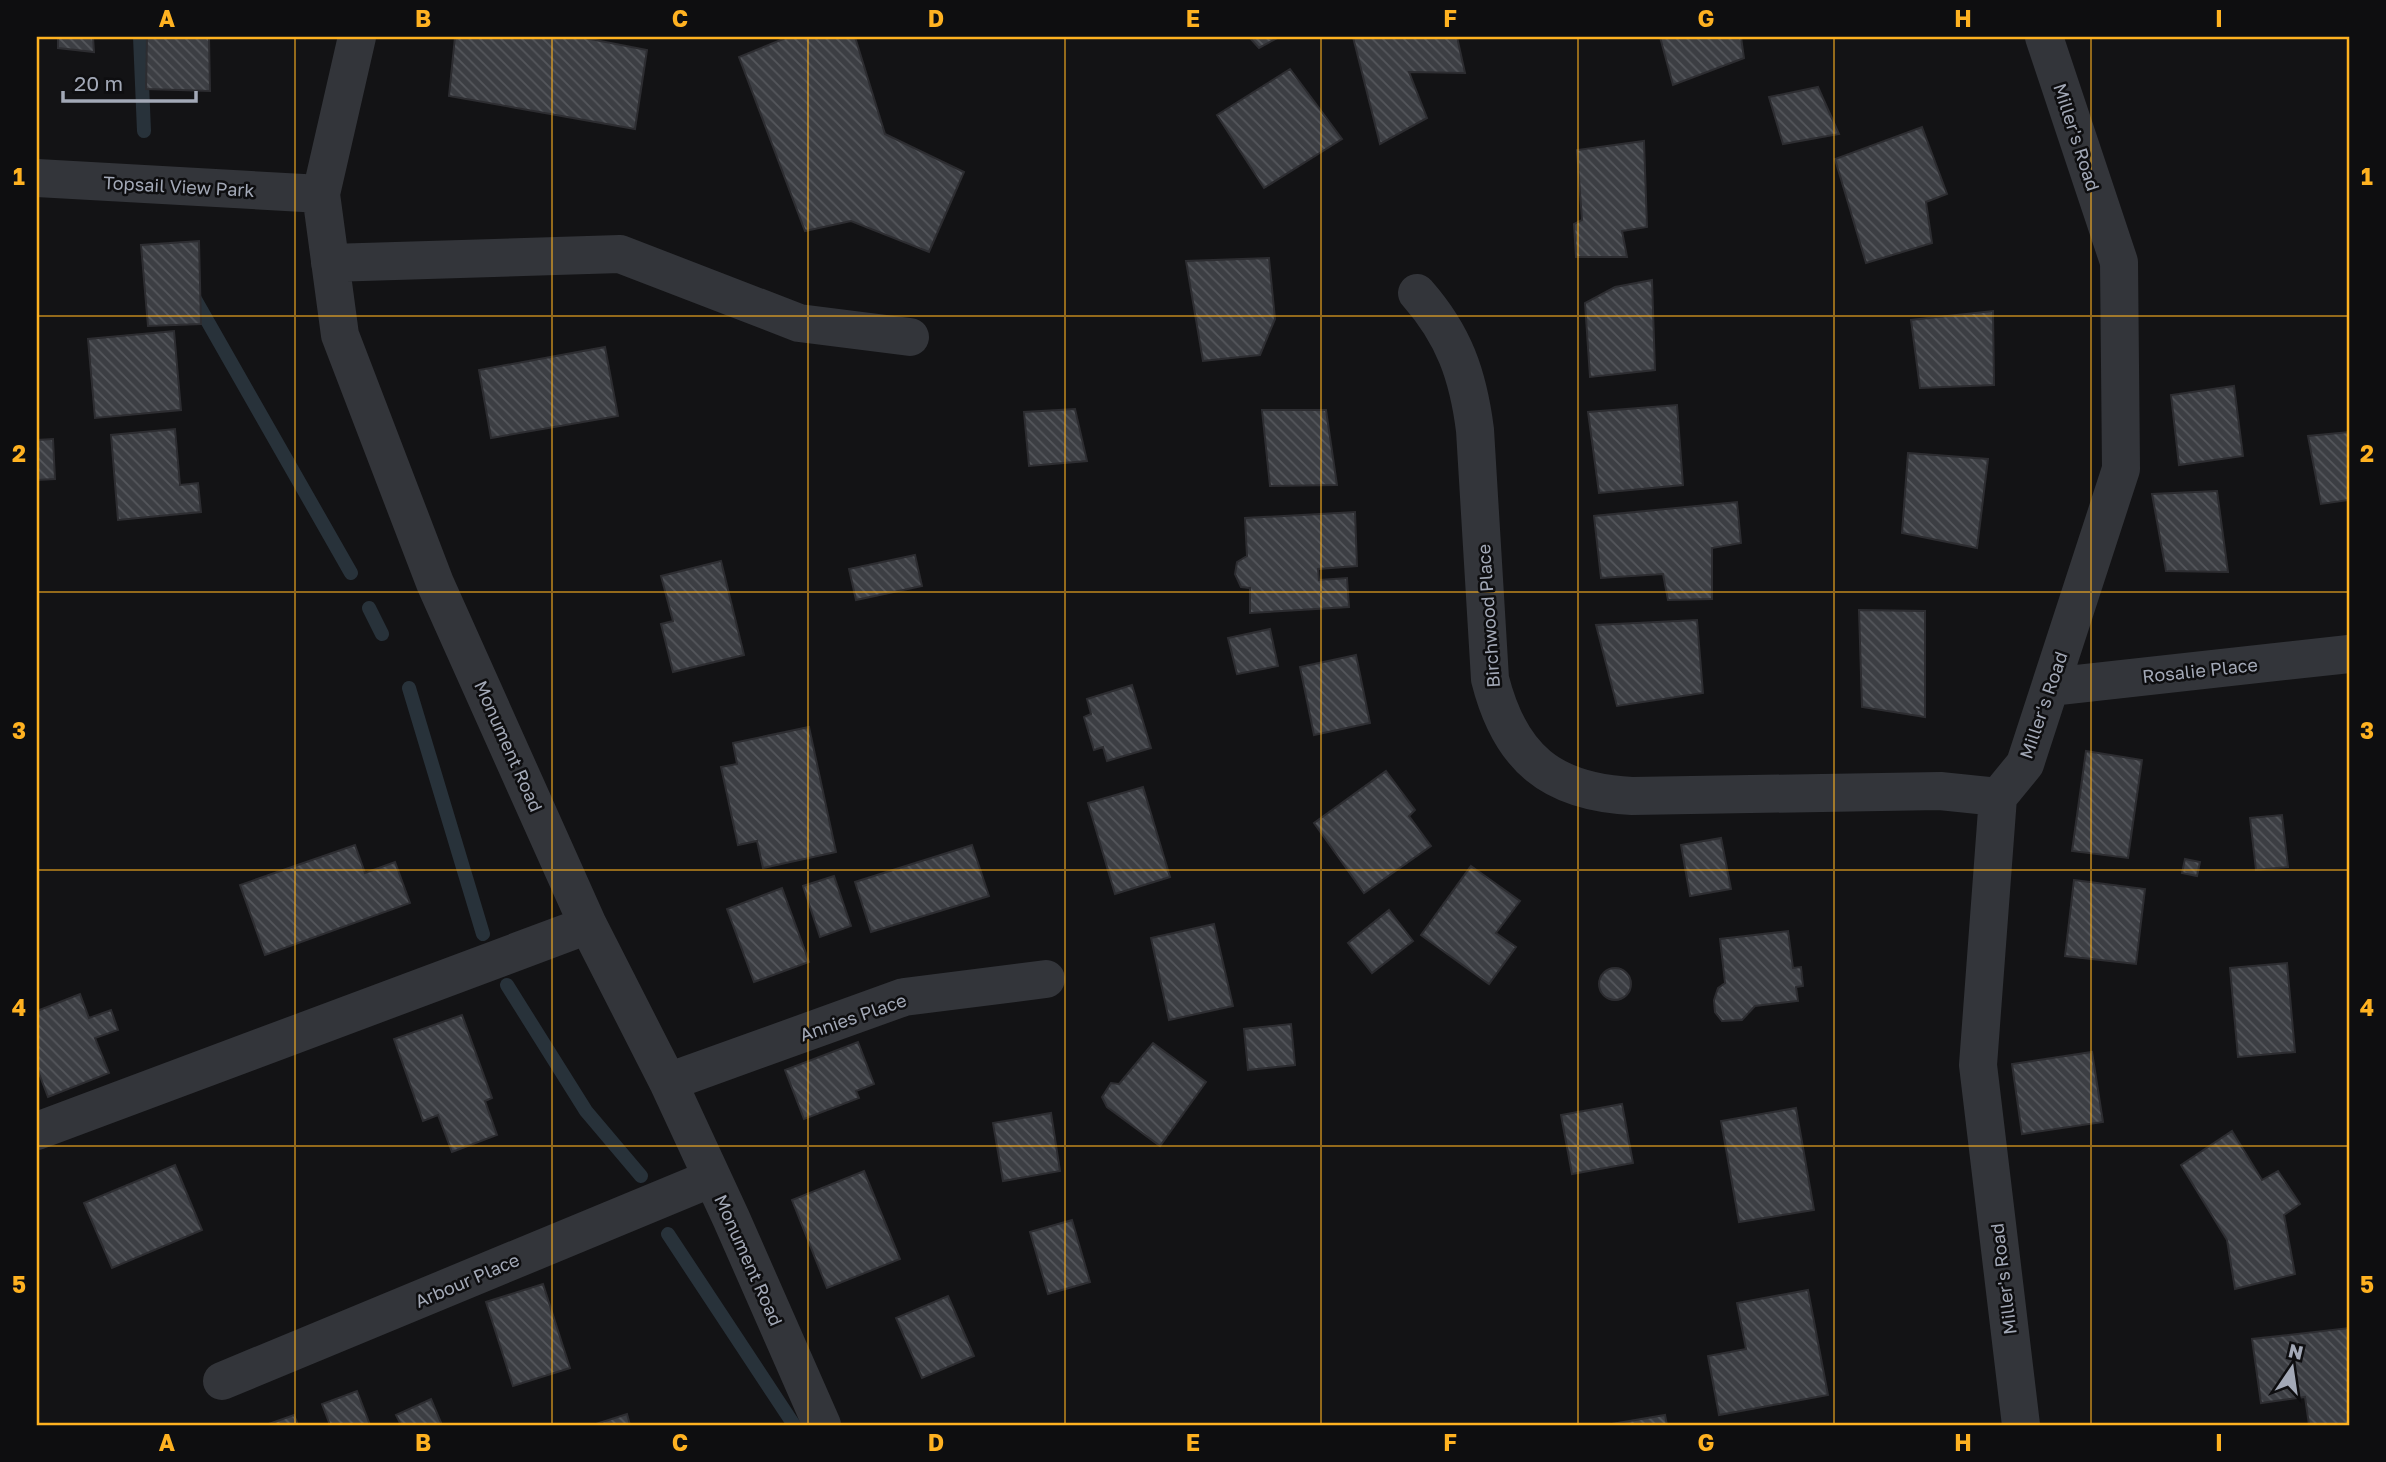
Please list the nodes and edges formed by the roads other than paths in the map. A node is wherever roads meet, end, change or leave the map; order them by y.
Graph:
1 (357, 37) edge
2 (2044, 37) edge
3 (37, 178) edge
4 (321, 194) junction
5 (330, 263) junction
6 (1417, 293) dead end
7 (910, 337) dead end
8 (2349, 654) edge
9 (2050, 687) junction
10 (1998, 797) junction
11 (588, 925) junction
12 (1046, 979) dead end
13 (668, 1082) junction
14 (37, 1131) edge
15 (712, 1178) junction
16 (222, 1381) dead end
17 (822, 1425) edge
18 (2021, 1425) edge

1 - 4 street, Monument Road
2 - 9 street, Miller's Road
3 - 4 street, Topsail View Park
4 - 5 street, Monument Road
5 - 7 street
5 - 11 street, Monument Road
6 - 10 street, Birchwood Place
8 - 9 street, Rosalie Place
9 - 10 street, Miller's Road
10 - 18 street, Miller's Road
11 - 13 street, Monument Road
11 - 14 street
12 - 13 street, Annies Place
13 - 15 street, Monument Road
15 - 16 street, Arbour Place
15 - 17 street, Monument Road

